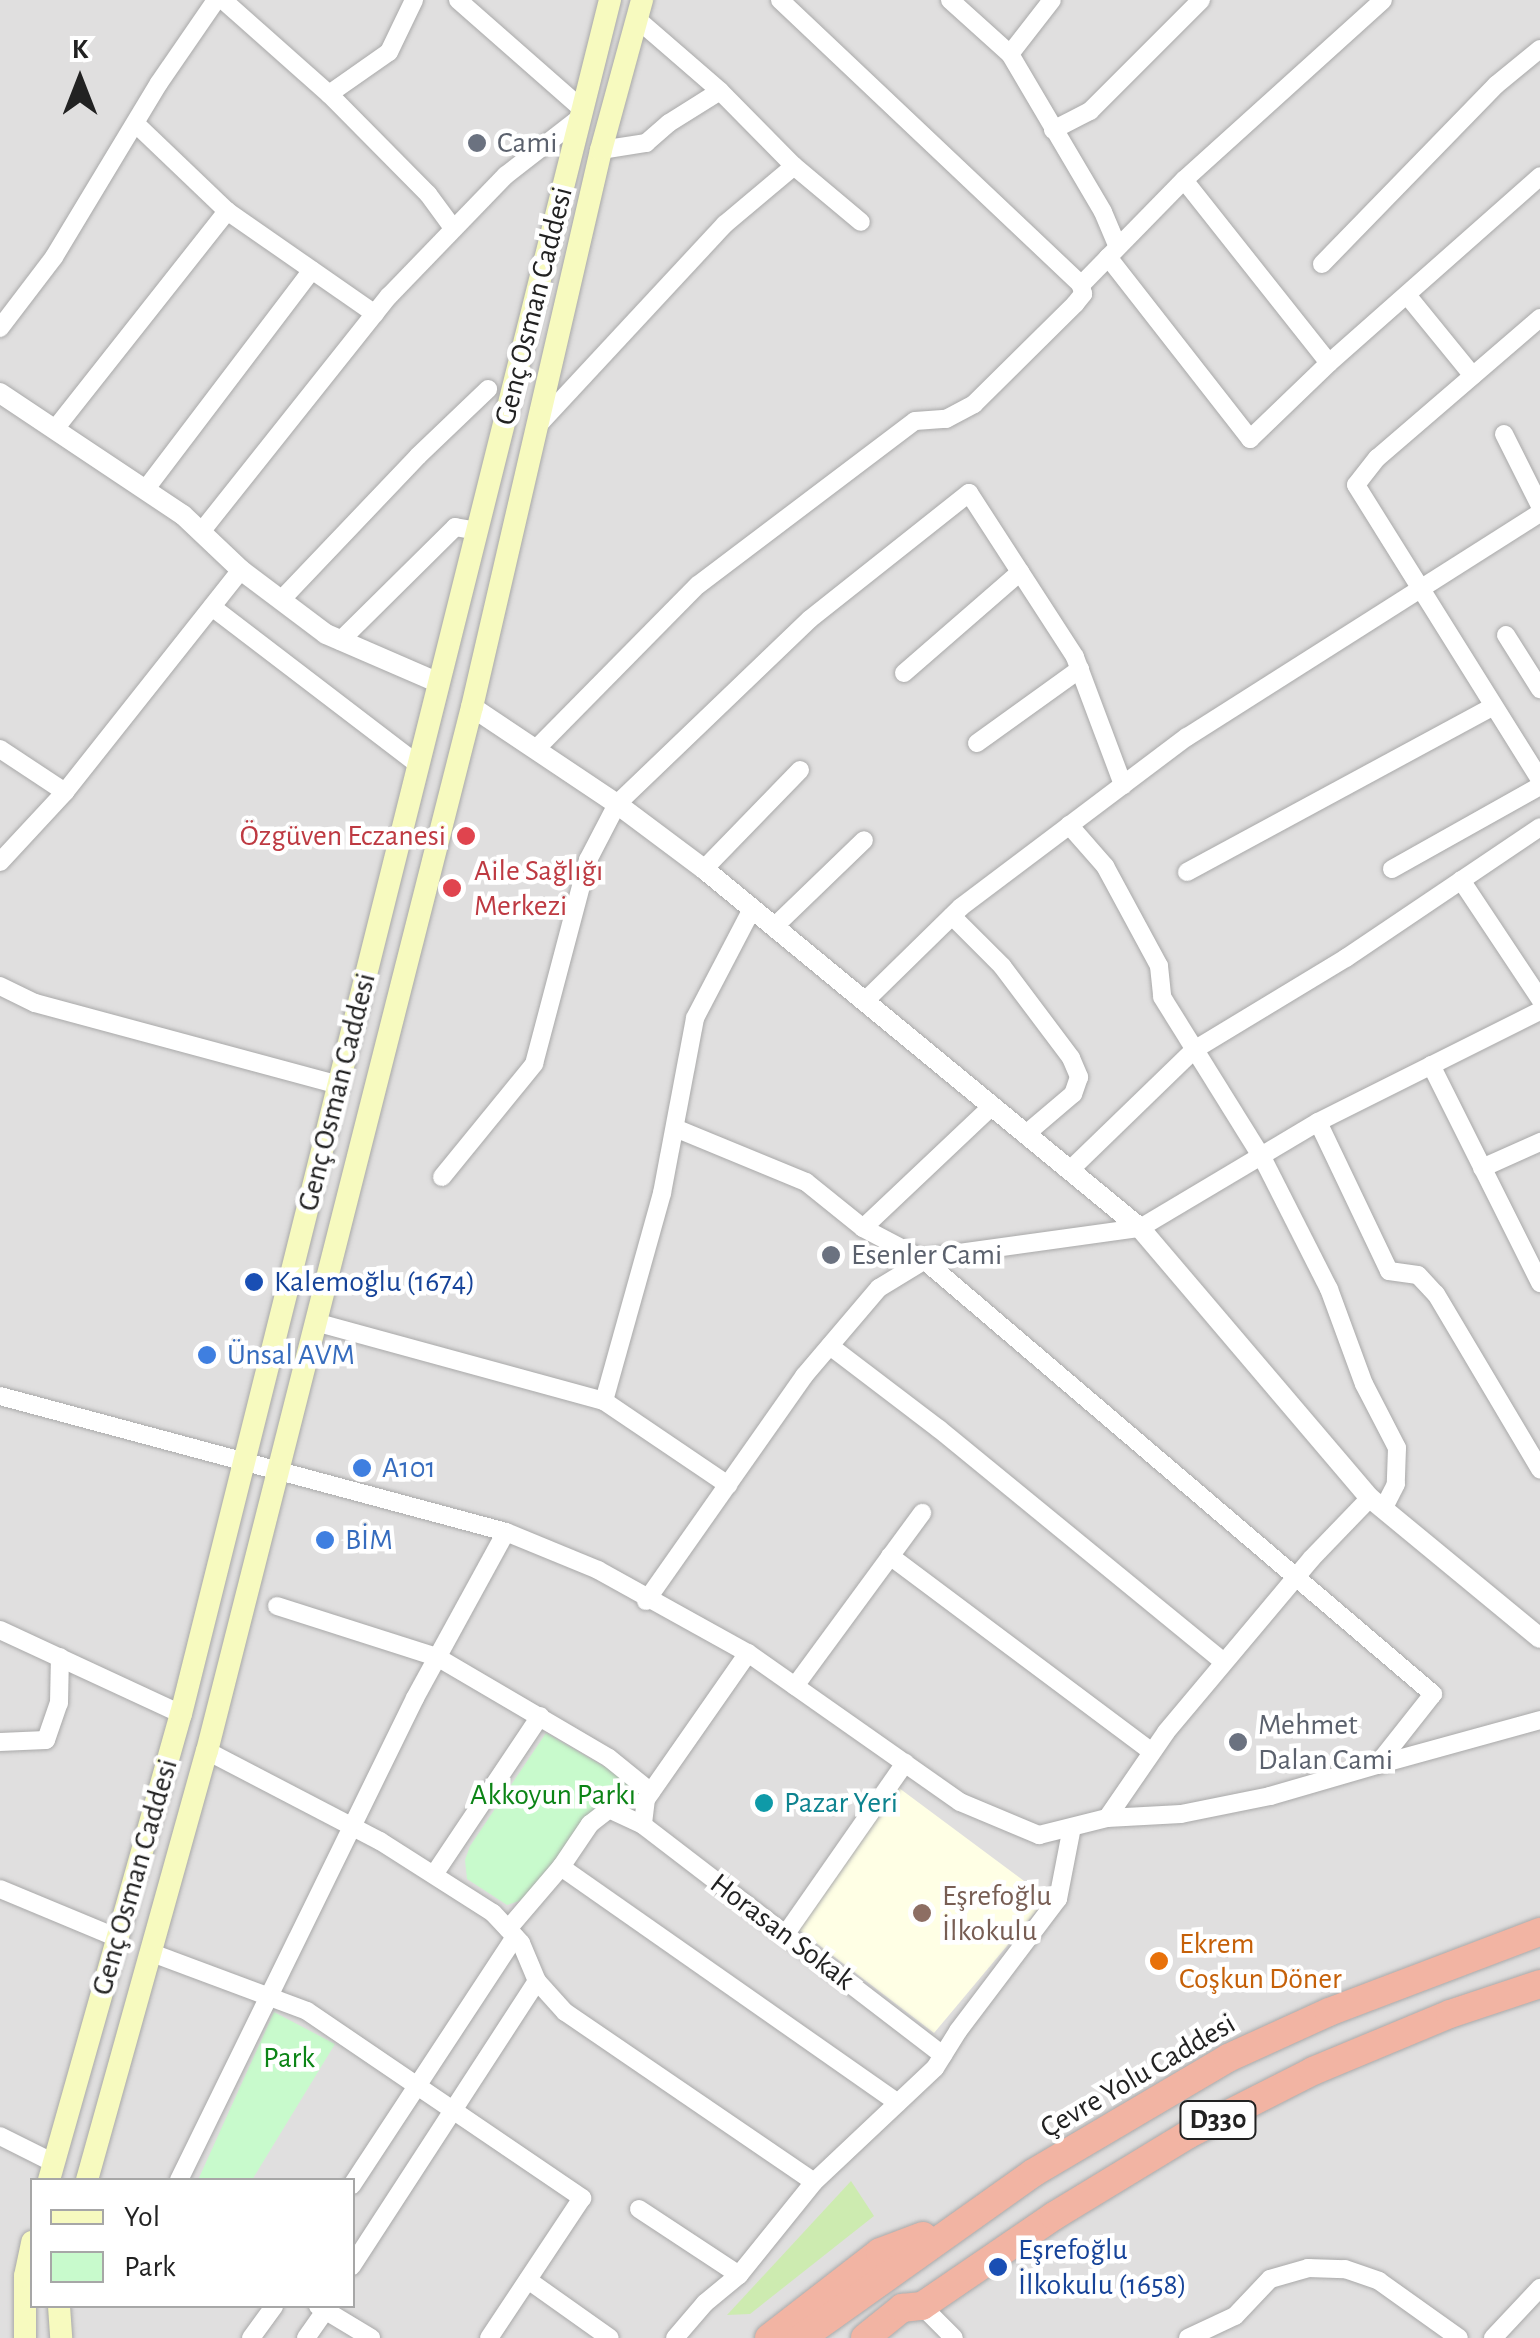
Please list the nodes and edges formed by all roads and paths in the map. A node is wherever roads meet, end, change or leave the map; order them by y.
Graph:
1 (219, 0) edge
2 (414, 0) edge
3 (458, 0) edge
4 (610, 0) edge
5 (780, 0) edge
6 (950, 0) edge
7 (1052, 0) edge
8 (1201, 0) edge
9 (1383, 0) edge
10 (639, 10) edge
11 (1540, 49) edge
12 (1010, 54) junction
13 (720, 91) junction
14 (329, 94) junction
15 (583, 113) junction
16 (136, 124) junction
17 (1053, 130) junction
18 (601, 150) junction
19 (794, 166) junction
20 (1540, 176) edge
21 (1184, 180) junction
22 (226, 211) junction
23 (861, 222) dead end
24 (454, 228) junction
25 (1113, 252) junction
26 (1322, 264) dead end
27 (312, 270) junction
28 (1081, 285) junction
29 (1406, 295) junction
30 (376, 314) junction
31 (1539, 322) edge
32 (0, 328) edge
33 (1329, 363) junction
34 (1473, 376) junction
35 (488, 390) dead end
36 (1, 396) edge
37 (541, 422) junction
38 (54, 429) junction
39 (1504, 434) dead end
40 (145, 490) junction
41 (1540, 506) edge
42 (1540, 514) edge
43 (477, 531) junction
44 (201, 532) junction
45 (241, 570) junction
46 (1020, 572) junction
47 (1418, 590) junction
48 (281, 600) junction
49 (212, 607) junction
50 (1506, 636) dead end
51 (340, 641) junction
52 (1080, 670) junction
53 (904, 673) dead end
54 (439, 683) junction
55 (1540, 689) edge
56 (1492, 706) junction
57 (472, 707) junction
58 (977, 743) dead end
59 (537, 748) junction
60 (0, 749) edge
61 (418, 765) junction
62 (800, 770) dead end
63 (1540, 783) edge
64 (1124, 784) junction
65 (65, 792) junction
66 (618, 804) junction
67 (1069, 825) junction
68 (1540, 827) edge
69 (864, 840) dead end
70 (0, 862) edge
71 (704, 869) junction
72 (1392, 869) dead end
73 (1186, 872) dead end
74 (1461, 880) junction
75 (752, 909) junction
76 (952, 916) junction
77 (774, 927) junction
78 (0, 986) edge
79 (1540, 999) edge
80 (865, 1001) junction
81 (1540, 1011) edge
82 (1194, 1050) junction
83 (1431, 1065) junction
84 (339, 1085) junction
85 (992, 1106) junction
86 (1318, 1122) junction
87 (675, 1128) junction
88 (1026, 1134) junction
89 (1540, 1142) edge
90 (1263, 1159) junction
91 (1482, 1168) junction
92 (1070, 1170) junction
93 (442, 1177) dead end
94 (864, 1228) junction
95 (1140, 1228) junction
96 (924, 1260) junction
97 (1540, 1284) edge
98 (316, 1322) junction
99 (830, 1346) junction
100 (0, 1396) edge
101 (604, 1400) junction
102 (246, 1461) junction
103 (1540, 1469) edge
104 (278, 1470) junction
105 (728, 1486) junction
106 (1377, 1503) junction
107 (922, 1513) dead end
108 (506, 1532) junction
109 (890, 1556) junction
110 (1294, 1579) junction
111 (646, 1601) junction
112 (277, 1606) dead end
113 (0, 1630) edge
114 (1540, 1638) edge
115 (748, 1653) junction
116 (60, 1656) junction
117 (438, 1657) junction
118 (1224, 1662) junction
119 (795, 1686) junction
120 (181, 1714) junction
121 (540, 1716) junction
122 (1540, 1720) edge
123 (0, 1742) edge
124 (207, 1751) junction
125 (1152, 1752) junction
126 (905, 1763) junction
127 (1377, 1764) junction
128 (648, 1796) junction
129 (1107, 1818) junction
130 (642, 1825) junction
131 (352, 1826) junction
132 (1072, 1827) junction
133 (561, 1868) junction
134 (435, 1873) junction
135 (0, 1888) edge
136 (1540, 1932) edge
137 (511, 1933) junction
138 (784, 1935) junction
139 (118, 1938) junction
140 (152, 1952) junction
141 (538, 1981) junction
142 (1540, 1984) edge
143 (270, 1995) junction
144 (944, 2054) junction
145 (416, 2088) junction
146 (898, 2103) junction
147 (450, 2112) junction
148 (0, 2136) edge
149 (52, 2172) edge
150 (89, 2178) edge
151 (180, 2178) edge
152 (355, 2180) edge
153 (814, 2182) junction
154 (638, 2209) dead end
155 (957, 2223) junction
156 (30, 2252) edge
157 (355, 2261) edge
158 (740, 2275) junction
159 (528, 2280) junction
160 (1540, 2288) edge
161 (922, 2306) junction
162 (59, 2308) edge
163 (273, 2308) edge
164 (323, 2308) edge
165 (326, 2308) edge
166 (23, 2336) edge
167 (61, 2338) edge
168 (251, 2338) edge
169 (306, 2338) edge
170 (371, 2338) edge
171 (489, 2338) edge
172 (610, 2338) edge
173 (676, 2338) edge
174 (769, 2338) edge
175 (801, 2338) edge
176 (865, 2338) edge
177 (888, 2338) edge
178 (954, 2338) edge
179 (1188, 2338) edge
180 (1459, 2338) edge
181 (1493, 2338) edge

1 - 14 street
1 - 16 street
2 - 14 street
3 - 15 street
4 - 15 main road, Genç Osman Caddesi
5 - 28 street
6 - 12 street
7 - 12 street
8 - 17 street
9 - 21 street
10 - 13 street
10 - 18 main road, Genç Osman Caddesi
11 - 26 street
12 - 17 street
13 - 18 street
13 - 19 street
14 - 24 street
15 - 24 street
15 - 43 main road, Genç Osman Caddesi
16 - 22 street
16 - 32 street
17 - 25 street
18 - 37 main road, Genç Osman Caddesi
19 - 23 street
19 - 37 street
20 - 29 street
21 - 25 street
21 - 33 street
22 - 27 street
22 - 38 street
24 - 30 street
25 - 28 street
25 - 33 street
27 - 30 street
27 - 40 street
28 - 59 street
29 - 33 street
29 - 34 street
30 - 44 street
31 - 34 street
34 - 47 street
35 - 48 street
36 - 38 street
37 - 57 main road, Genç Osman Caddesi
38 - 40 street
39 - 41 street
40 - 44 street
42 - 47 street
43 - 51 street
43 - 54 main road, Genç Osman Caddesi
44 - 45 street
45 - 48 street
45 - 49 street
46 - 52 street
46 - 53 street
46 - 66 street
47 - 56 street
47 - 64 street
48 - 51 street
49 - 61 street
49 - 65 street
50 - 55 street
51 - 54 street
52 - 58 street
52 - 64 street
54 - 61 main road, Genç Osman Caddesi
56 - 63 street
56 - 73 street
57 - 59 street
57 - 98 main road, Genç Osman Caddesi
59 - 66 street
60 - 65 street
61 - 84 main road, Genç Osman Caddesi
62 - 71 street
63 - 72 street
64 - 67 street
65 - 70 street
66 - 71 street
66 - 93 street
67 - 76 street
67 - 82 street
68 - 74 street
69 - 77 street
71 - 75 street
74 - 79 street
74 - 82 street
75 - 77 street
75 - 87 street
76 - 80 street
76 - 88 street
77 - 80 street
78 - 84 street
80 - 85 street
81 - 83 street
82 - 90 street
82 - 92 street
83 - 86 street
83 - 91 street
84 - 102 main road, Genç Osman Caddesi
85 - 88 street
85 - 94 street
86 - 90 street
86 - 103 street
87 - 94 street
87 - 101 street
88 - 92 street
89 - 91 street
90 - 95 street
90 - 106 street
91 - 97 street
92 - 95 street
94 - 96 street
95 - 96 street
95 - 106 street
96 - 99 street
96 - 110 street
98 - 101 street
98 - 104 main road, Genç Osman Caddesi
99 - 105 street
99 - 118 street
100 - 102 street
101 - 105 street
102 - 104 street
102 - 120 main road, Genç Osman Caddesi
104 - 108 street
104 - 124 main road, Genç Osman Caddesi
105 - 111 street
106 - 110 street
106 - 114 street
107 - 109 street
108 - 111 street
108 - 117 street
109 - 119 street
109 - 125 street
110 - 118 street
110 - 127 street
111 - 115 street
112 - 117 street
113 - 116 street
115 - 119 street
115 - 128 street
116 - 120 street
116 - 123 street
117 - 121 street
117 - 131 street
118 - 125 street
119 - 126 street
120 - 139 main road, Genç Osman Caddesi
121 - 128 street
121 - 134 street
122 - 127 street
124 - 131 street
124 - 140 main road, Genç Osman Caddesi
125 - 129 street
126 - 132 street
126 - 138 street
127 - 129 street
128 - 130 street
129 - 132 street
130 - 133 street
130 - 138 street, Horasan Sokak
131 - 134 street
131 - 143 street
132 - 144 street
133 - 137 street
133 - 146 street
134 - 137 street
135 - 139 street
136 - 155 highway, Çevre Yolu Caddesi / D330
137 - 141 street
137 - 145 street
138 - 144 street, Horasan Sokak
139 - 149 main road, Genç Osman Caddesi
140 - 143 street
140 - 150 main road, Genç Osman Caddesi
141 - 147 street
141 - 153 street
142 - 161 highway, D330
143 - 145 street
143 - 151 street
144 - 146 street
145 - 147 street
145 - 152 street
146 - 153 street
147 - 157 street
147 - 159 street
148 - 149 street
153 - 158 street
154 - 158 street
155 - 174 highway
155 - 175 highway, Çevre Yolu Caddesi / D330
156 - 166 main road
158 - 173 street
159 - 171 street
159 - 172 street
160 - 181 street
161 - 176 highway
161 - 177 highway
161 - 178 street
162 - 167 main road
163 - 168 street
164 - 169 street
165 - 170 street
179 - 180 street

